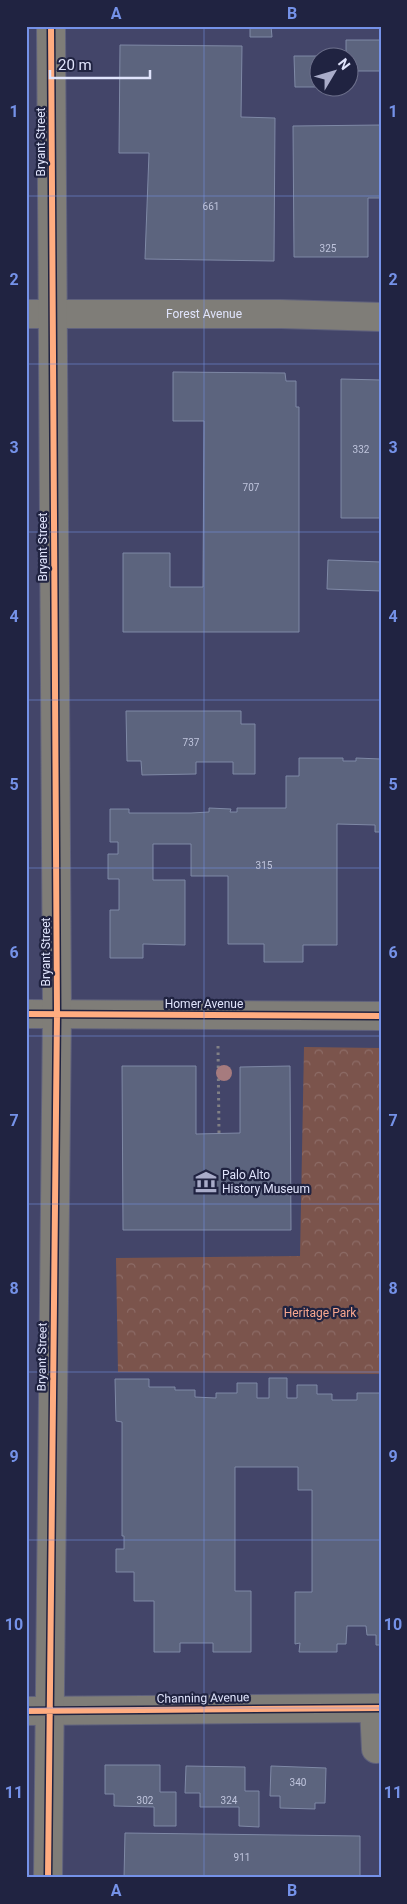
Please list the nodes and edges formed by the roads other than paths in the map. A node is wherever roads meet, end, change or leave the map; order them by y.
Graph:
1 (51, 26) edge
2 (26, 314) edge
3 (53, 314) junction
4 (381, 317) edge
5 (26, 1014) edge
6 (57, 1014) junction
7 (381, 1016) edge
8 (377, 1708) edge
9 (38, 1711) edge
10 (376, 1750) dead end
11 (48, 1878) edge

1 - 3 street, Bryant Street
2 - 3 street, Forest Avenue
3 - 4 street, Forest Avenue
3 - 6 street, Bryant Street
5 - 6 street, Homer Avenue
6 - 7 street, Homer Avenue
6 - 9 street, Bryant Street
8 - 9 street, Channing Avenue
8 - 10 street
9 - 11 street, Bryant Street

